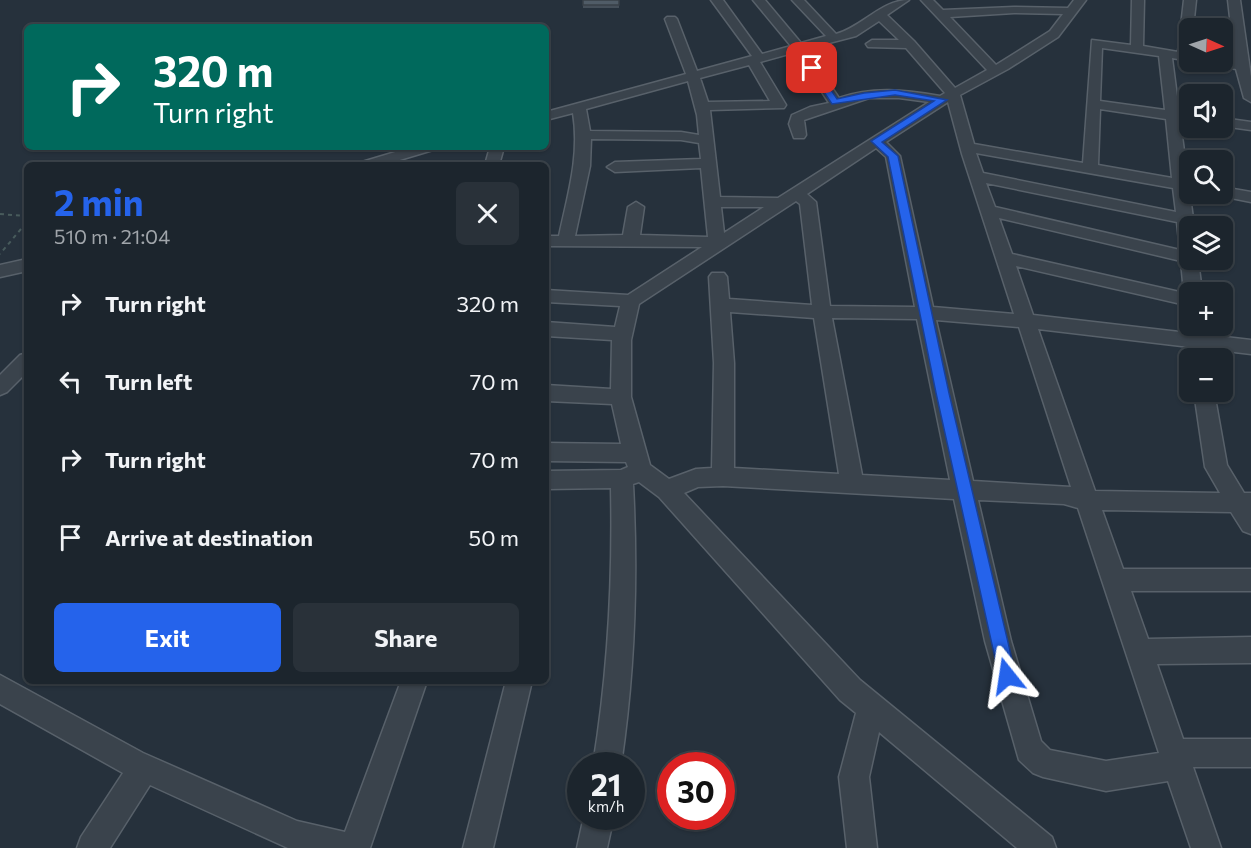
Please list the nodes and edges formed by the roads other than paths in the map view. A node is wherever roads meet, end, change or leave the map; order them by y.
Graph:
1 (717, 0) edge
2 (759, 0) edge
3 (798, 0) edge
4 (903, 0) edge
5 (927, 0) edge
6 (974, 0) edge
7 (1138, 0) edge
8 (1190, 0) edge
9 (1237, 1) edge
10 (1024, 5) edge
11 (1076, 6) edge
12 (981, 11) junction
13 (941, 14) junction
14 (881, 16) junction
15 (1189, 18) edge
16 (671, 19) dead end
17 (834, 38) junction
18 (872, 44) dead end
19 (910, 44) junction
20 (1137, 47) junction
21 (799, 48) junction
22 (1165, 53) junction
23 (1179, 55) edge
24 (756, 59) junction
25 (1233, 65) edge
26 (1243, 66) junction
27 (995, 71) junction
28 (692, 76) junction
29 (948, 97) junction
30 (1251, 98) edge
31 (835, 102) junction
32 (1093, 104) junction
33 (579, 106) junction
34 (703, 106) junction
35 (549, 115) edge
36 (1171, 115) junction
37 (1179, 116) edge
38 (1233, 124) edge
39 (1251, 126) edge
40 (584, 135) junction
41 (800, 135) dead end
42 (705, 140) junction
43 (876, 141) junction
44 (967, 147) junction
45 (419, 150) edge
46 (1179, 158) edge
47 (378, 162) edge
48 (708, 164) junction
49 (615, 167) dead end
50 (1090, 168) junction
51 (977, 176) junction
52 (1179, 184) edge
53 (1233, 194) edge
54 (1251, 197) edge
55 (788, 198) junction
56 (712, 202) junction
57 (636, 207) dead end
58 (990, 211) junction
59 (1179, 217) edge
60 (631, 240) junction
61 (549, 241) edge
62 (566, 241) junction
63 (718, 243) junction
64 (1179, 255) edge
65 (1004, 258) junction
66 (24, 266) edge
67 (0, 271) edge
68 (718, 277) dead end
69 (549, 296) edge
70 (1179, 298) edge
71 (631, 301) junction
72 (719, 305) junction
73 (822, 312) junction
74 (926, 313) junction
75 (1026, 321) junction
76 (549, 328) edge
77 (622, 334) junction
78 (1199, 341) edge
79 (1251, 347) edge
80 (24, 363) edge
81 (0, 387) edge
82 (549, 393) edge
83 (621, 397) junction
84 (1205, 402) edge
85 (549, 453) edge
86 (632, 468) junction
87 (723, 477) junction
88 (549, 480) edge
89 (852, 484) junction
90 (667, 490) junction
91 (964, 490) junction
92 (1088, 500) junction
93 (1244, 503) edge
94 (1251, 524) edge
95 (1115, 579) junction
96 (1251, 580) edge
97 (1251, 650) edge
98 (1140, 652) junction
99 (413, 684) edge
100 (518, 684) edge
101 (0, 689) edge
102 (871, 708) junction
103 (609, 752) edge
104 (1251, 753) edge
105 (1176, 759) junction
106 (144, 768) junction
107 (596, 830) edge
108 (92, 848) edge
109 (347, 848) edge
110 (355, 848) edge
111 (478, 848) edge
112 (592, 848) edge
113 (862, 848) edge
114 (1041, 848) edge
115 (1206, 848) edge

1 - 24 street
2 - 21 street
3 - 17 street
4 - 14 street
5 - 13 street
6 - 12 street
7 - 20 street
8 - 15 street
9 - 26 street
10 - 11 street
10 - 12 street
11 - 27 street
12 - 13 street
13 - 27 street
14 - 17 street
14 - 19 street
16 - 28 street
17 - 21 street
18 - 19 street
19 - 29 street
20 - 22 street
20 - 32 street
21 - 24 street
21 - 31 street
22 - 23 street
22 - 36 street
24 - 28 street
24 - 34 street
25 - 26 street
26 - 30 street
27 - 29 street
28 - 33 street
28 - 34 street
29 - 31 street
29 - 43 street
29 - 44 street
31 - 41 street
32 - 36 street
32 - 50 street
33 - 35 street
33 - 40 street
34 - 42 street
36 - 37 street
36 - 46 street
38 - 39 street
40 - 42 street
40 - 62 street
42 - 48 street
43 - 55 street
43 - 74 street
44 - 50 street
44 - 51 street
45 - 47 street
48 - 49 street
48 - 56 street
50 - 52 street
51 - 58 street
51 - 59 street
53 - 54 street
55 - 56 street
55 - 63 street
55 - 73 street
56 - 63 street
57 - 60 street
58 - 64 street
58 - 65 street
60 - 62 street
60 - 63 street
61 - 62 street
63 - 71 street
65 - 70 street
65 - 75 street
66 - 67 street
68 - 72 street
69 - 71 street
71 - 77 street
72 - 73 street
72 - 87 street
73 - 74 street
73 - 89 street
74 - 75 street
74 - 91 street
75 - 78 street
75 - 92 street
76 - 77 street
77 - 83 street
78 - 79 street
80 - 81 street
82 - 83 street
83 - 86 street
84 - 93 street
85 - 86 street
86 - 88 street
86 - 90 street
86 - 103 street
87 - 89 street
87 - 90 street
89 - 91 street
90 - 102 street
91 - 92 street
91 - 105 street
92 - 93 street
92 - 95 street
93 - 94 street
95 - 96 street
95 - 98 street
97 - 98 street
98 - 105 street
99 - 110 street
100 - 111 street
101 - 106 street
102 - 113 street
102 - 114 street
104 - 105 street
105 - 115 street
106 - 108 street
106 - 109 street
107 - 112 street

